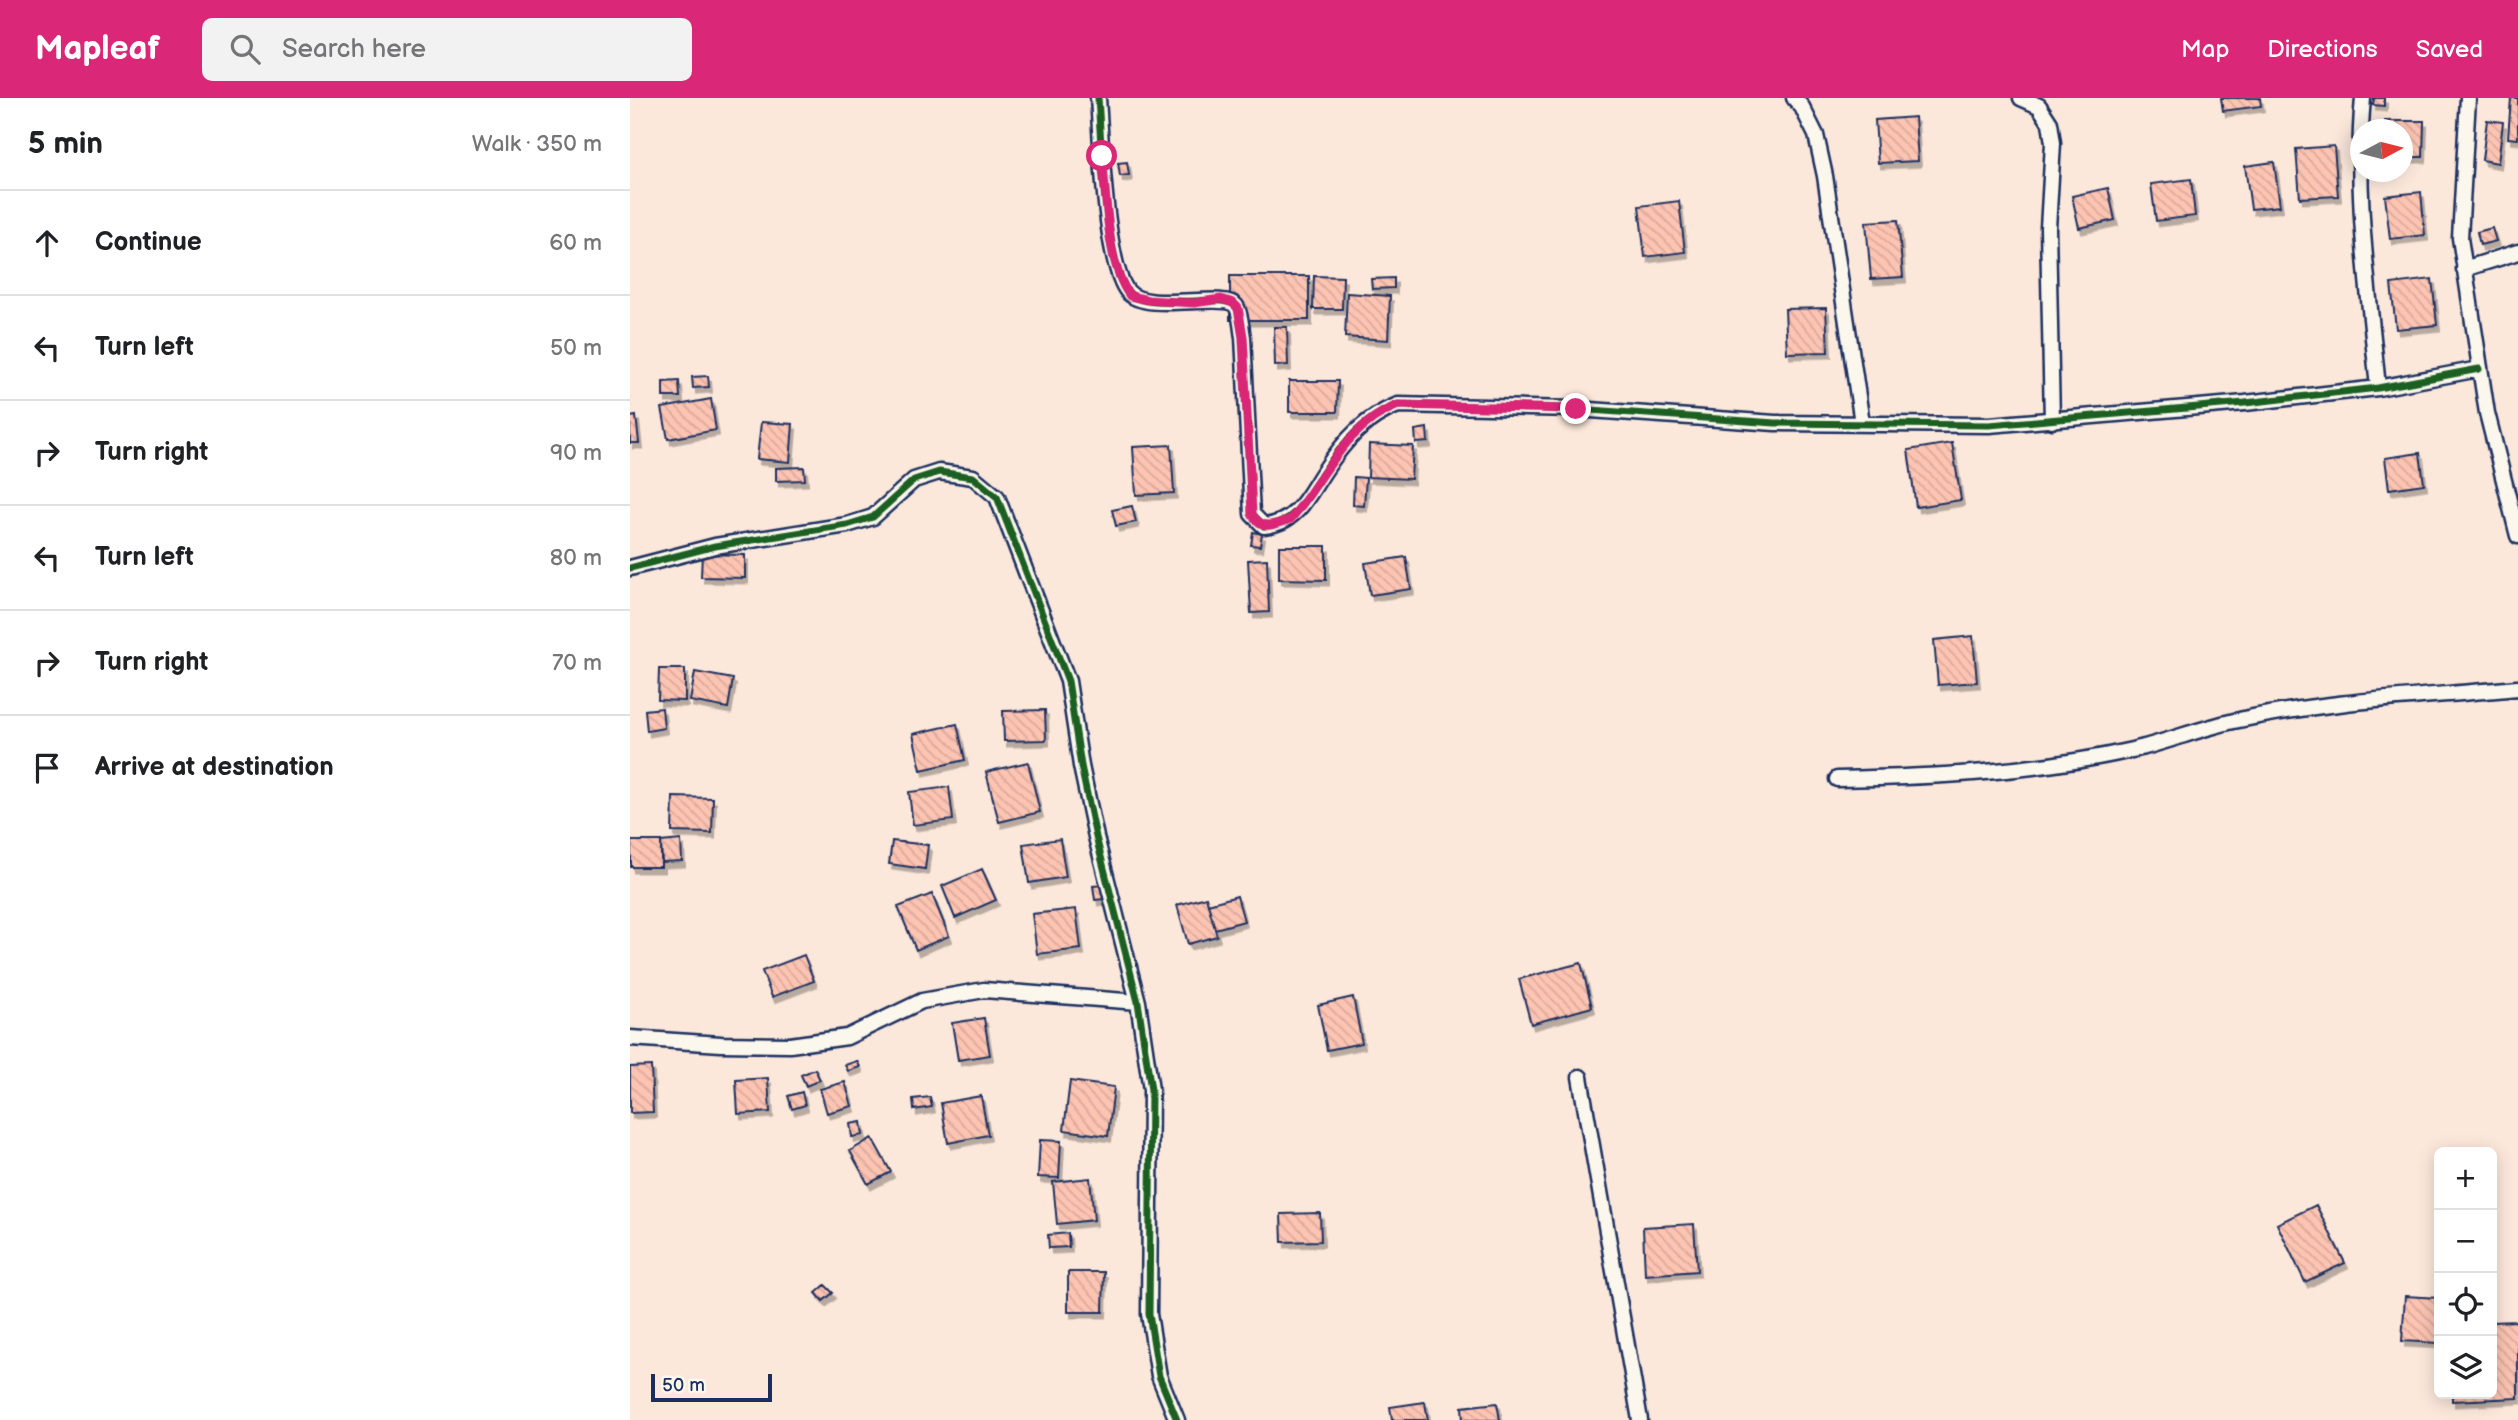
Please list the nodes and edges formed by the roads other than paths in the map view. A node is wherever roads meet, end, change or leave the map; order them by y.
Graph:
1 (1098, 98) edge
2 (1794, 98) edge
3 (2021, 98) edge
4 (2362, 98) edge
5 (2468, 98) edge
6 (2518, 252) edge
7 (2464, 269) junction
8 (2479, 369) junction
9 (2378, 387) junction
10 (2052, 421) junction
11 (1862, 423) junction
12 (2518, 536) edge
13 (630, 568) edge
14 (2518, 688) edge
15 (1837, 779) dead end
16 (1138, 1002) junction
17 (630, 1038) edge
18 (1580, 1077) dead end
19 (1177, 1420) edge
20 (1640, 1420) edge

1 - 11 street
2 - 11 street
3 - 10 street
4 - 9 street
5 - 7 street
6 - 7 street
7 - 8 street
8 - 9 street
8 - 12 street
9 - 10 street
10 - 11 street
13 - 16 street
14 - 15 street
16 - 17 street
16 - 19 street
18 - 20 street

